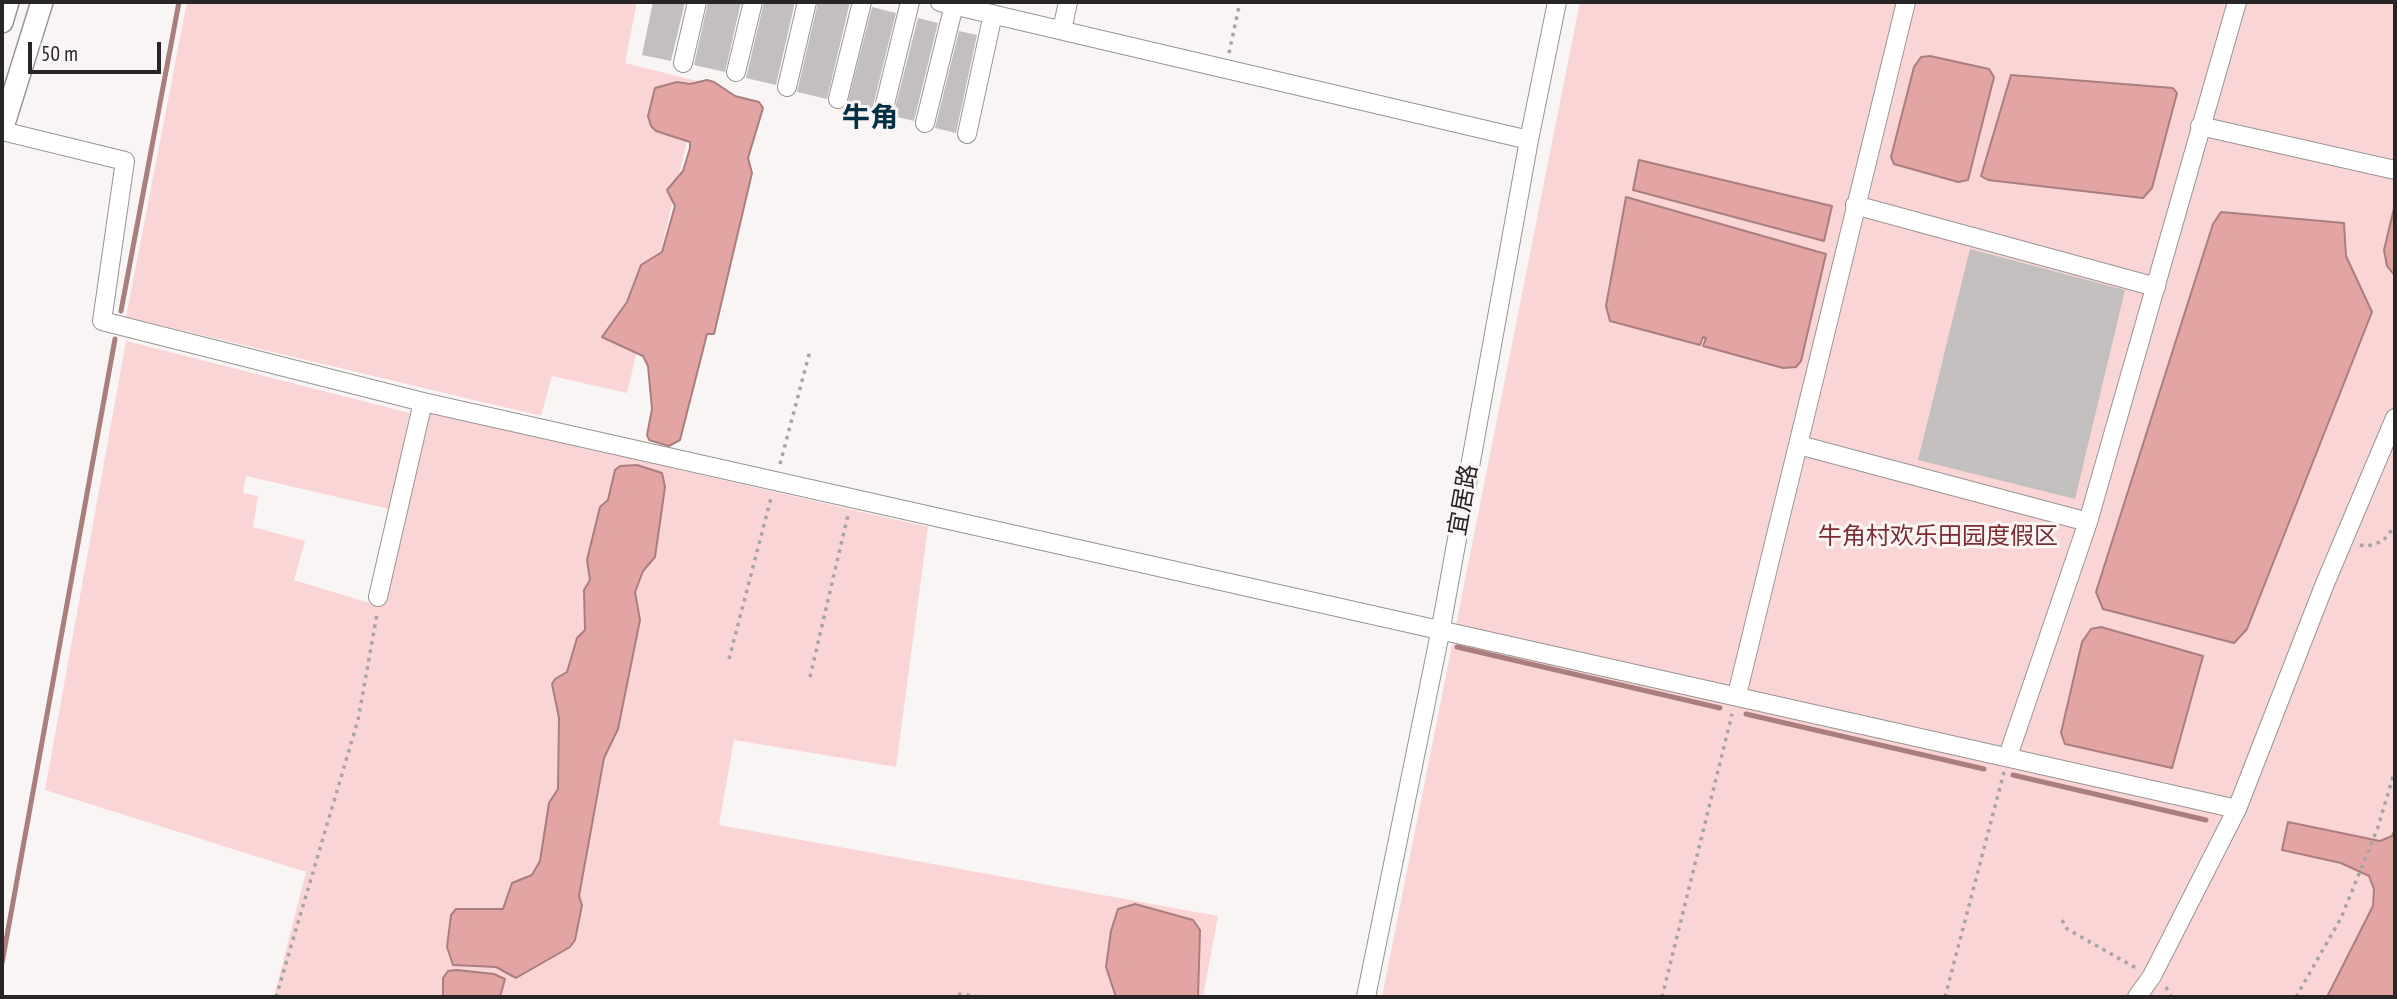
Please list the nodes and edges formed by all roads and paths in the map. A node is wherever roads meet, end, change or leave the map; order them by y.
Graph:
1 (8, 2) edge
2 (42, 2) edge
3 (697, 2) edge
4 (753, 2) edge
5 (807, 2) edge
6 (862, 2) edge
7 (910, 2) edge
8 (1068, 2) edge
9 (1240, 2) edge
10 (1557, 2) edge
11 (1906, 2) edge
12 (2237, 2) edge
13 (947, 3) edge
14 (976, 6) edge
15 (993, 15) junction
16 (2, 22) edge
17 (1062, 30) junction
18 (683, 63) dead end
19 (1226, 69) junction
20 (736, 72) dead end
21 (787, 86) dead end
22 (838, 99) dead end
23 (883, 111) dead end
24 (925, 123) dead end
25 (2200, 126) junction
26 (2, 131) edge
27 (967, 134) dead end
28 (1529, 139) junction
29 (2395, 170) edge
30 (1855, 205) junction
31 (2156, 287) junction
32 (810, 351) dead end
33 (423, 402) junction
34 (2395, 418) edge
35 (1799, 445) junction
36 (775, 482) junction
37 (851, 499) junction
38 (2088, 522) junction
39 (2395, 526) edge
40 (2343, 541) junction
41 (378, 597) joint
42 (1440, 633) junction
43 (729, 659) dead end
44 (810, 677) dead end
45 (1737, 695) junction
46 (2008, 756) junction
47 (2395, 770) edge
48 (2237, 809) junction
49 (2062, 920) dead end
50 (2152, 976) junction
51 (958, 993) dead end
52 (276, 997) edge
53 (981, 997) edge
54 (1366, 997) edge
55 (1662, 997) edge
56 (1945, 997) edge
57 (2137, 997) edge
58 (2171, 997) edge
59 (2297, 997) edge

1 - 16 main road
2 - 26 main road
3 - 18 street
4 - 20 street
5 - 21 street
6 - 22 street
7 - 23 street
8 - 17 street
9 - 19 path
10 - 28 street, 宜居路
11 - 30 street
12 - 25 street
13 - 14 street
13 - 24 street
14 - 15 street
15 - 17 street
15 - 27 street
17 - 19 street
19 - 28 street
25 - 29 street
25 - 31 street
26 - 33 street
28 - 42 street, 宜居路
30 - 31 street
30 - 35 street
31 - 38 street
32 - 36 path
33 - 36 street
33 - 41 street
34 - 40 street
35 - 38 street
35 - 45 street
36 - 37 street
36 - 43 path
37 - 42 street
37 - 44 path
38 - 46 street
39 - 40 path
40 - 48 street
41 - 52 path
42 - 45 street
42 - 54 street, 宜居路
45 - 46 street
45 - 55 path
46 - 48 street
46 - 56 path
47 - 59 path
48 - 50 street
49 - 50 path
50 - 57 street
50 - 58 path
51 - 53 path

